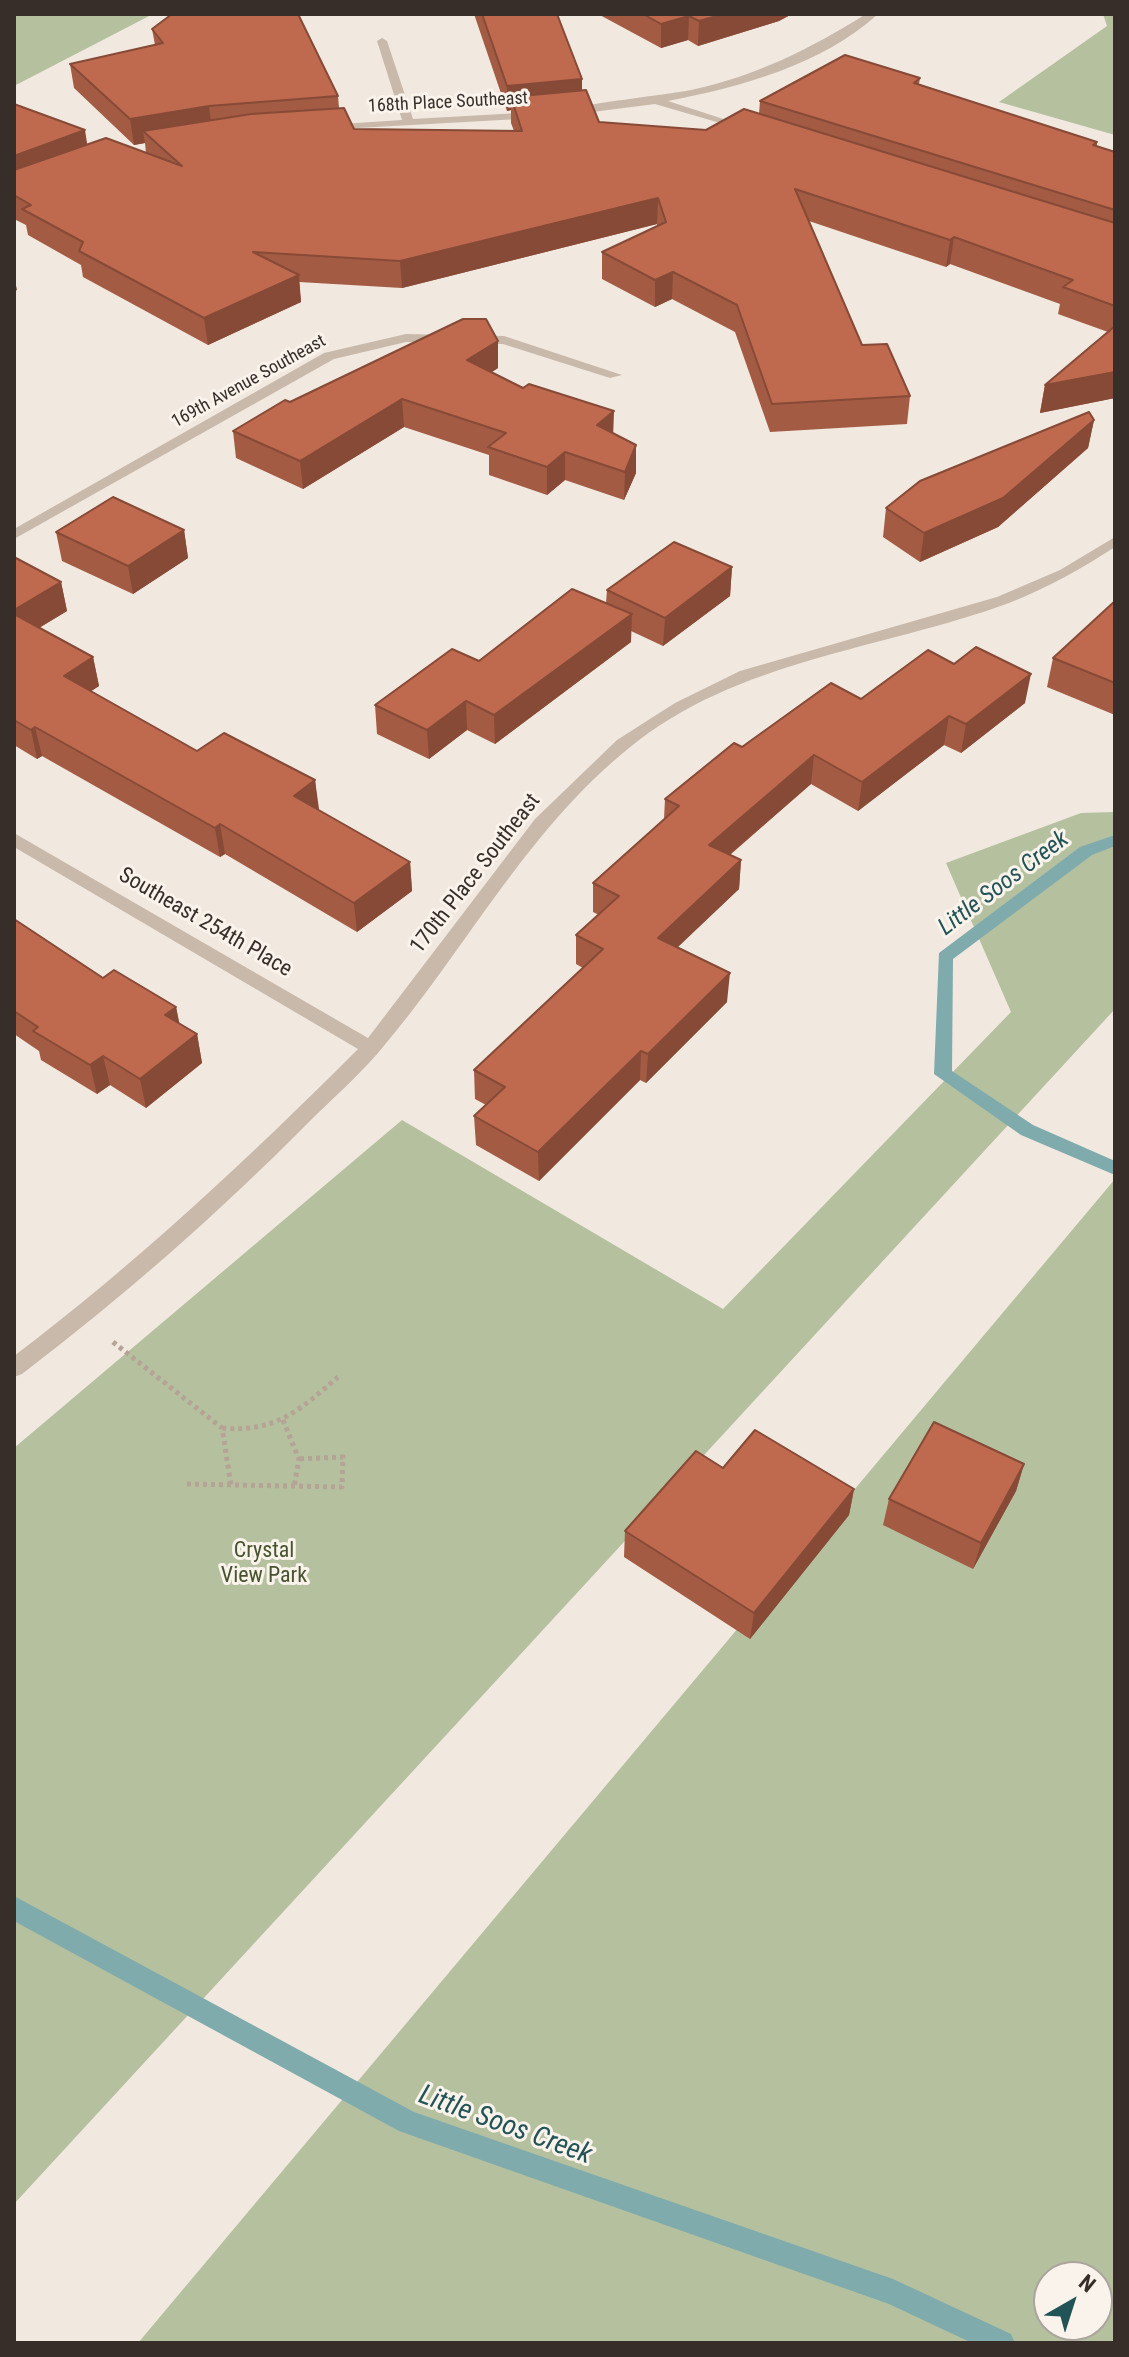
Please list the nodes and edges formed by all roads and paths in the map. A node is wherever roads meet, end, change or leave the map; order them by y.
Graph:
1 (873, 14) edge
2 (382, 41) dead end
3 (659, 102) junction
4 (409, 123) junction
5 (314, 129) edge
6 (765, 136) edge
7 (615, 375) dead end
8 (14, 535) edge
9 (1115, 541) edge
10 (14, 839) edge
11 (371, 1048) junction
12 (81, 1317) junction
13 (14, 1368) edge
14 (338, 1377) dead end
15 (283, 1420) junction
16 (222, 1428) junction
17 (299, 1459) junction
18 (187, 1484) dead end
19 (231, 1485) junction
20 (294, 1487) junction

1 - 3 street, 168th Place Southeast
2 - 4 street
3 - 4 street, 168th Place Southeast
3 - 6 street
4 - 5 street, 168th Place Southeast
7 - 8 street, 169th Avenue Southeast
9 - 11 street, 170th Place Southeast
10 - 11 street, Southeast 254th Place
11 - 12 street, 170th Place Southeast
12 - 13 street, 170th Place Southeast
12 - 16 path
14 - 15 path
15 - 16 path
15 - 17 path
16 - 19 path
17 - 20 path
17 - 20 path
18 - 19 path
19 - 20 path

